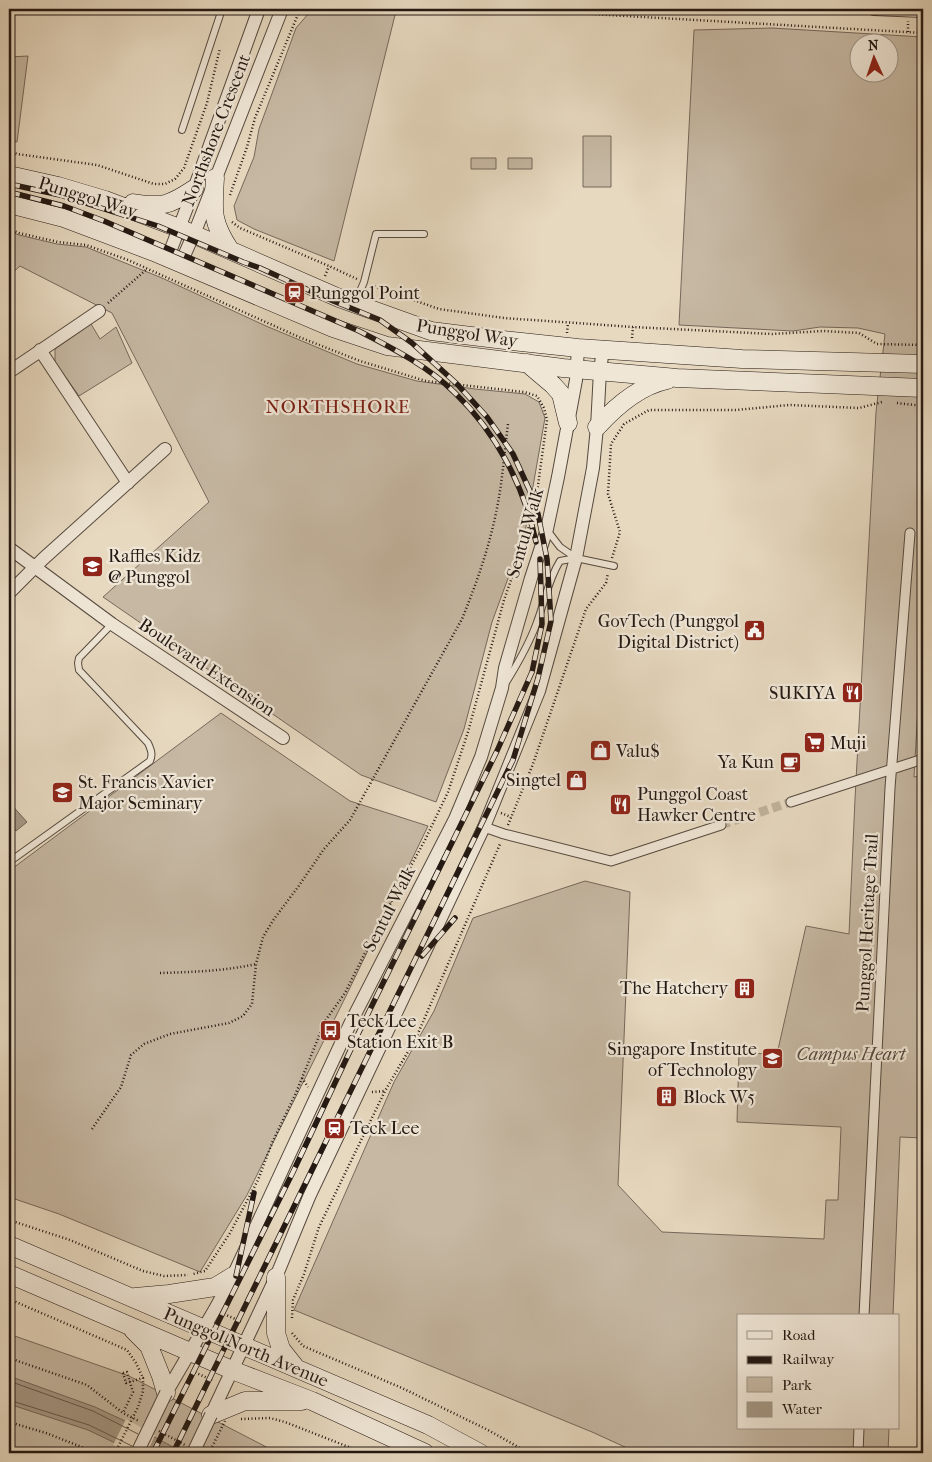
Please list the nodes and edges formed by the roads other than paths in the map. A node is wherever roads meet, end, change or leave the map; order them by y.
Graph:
1 (222, 9) edge
2 (252, 9) edge
3 (259, 9) edge
4 (874, 9) edge
5 (282, 11) edge
6 (923, 11) edge
7 (248, 39) junction
8 (182, 130) dead end
9 (9, 174) edge
10 (215, 178) junction
11 (194, 189) junction
12 (96, 197) junction
13 (9, 204) edge
14 (186, 231) junction
15 (424, 234) dead end
16 (230, 250) junction
17 (174, 260) junction
18 (354, 304) junction
19 (99, 311) road end
20 (578, 348) junction
21 (603, 349) junction
22 (40, 350) junction
23 (527, 362) junction
24 (923, 364) edge
25 (577, 369) junction
26 (600, 371) junction
27 (9, 372) edge
28 (677, 378) junction
29 (923, 388) edge
30 (568, 423) junction
31 (597, 427) junction
32 (165, 449) dead end
33 (128, 482) junction
34 (546, 529) junction
35 (910, 533) dead end
36 (9, 548) edge
37 (576, 558) junction
38 (612, 566) road end
39 (34, 568) junction
40 (9, 593) edge
41 (112, 624) junction
42 (502, 688) junction
43 (283, 738) dead end
44 (923, 760) edge
45 (791, 802) tunnel mouth
46 (721, 825) tunnel mouth
47 (484, 827) junction
48 (9, 862) edge
49 (9, 1245) edge
50 (9, 1274) edge
51 (233, 1276) junction
52 (276, 1277) junction
53 (132, 1297) junction
54 (864, 1314) edge
55 (129, 1326) junction
56 (204, 1329) junction
57 (243, 1346) junction
58 (190, 1351) junction
59 (298, 1370) junction
60 (229, 1377) junction
61 (166, 1393) junction
62 (312, 1401) junction
63 (218, 1418) junction
64 (859, 1430) edge
65 (194, 1450) edge
66 (137, 1453) edge
67 (425, 1453) edge
68 (480, 1453) edge
69 (858, 1453) edge

1 - 8 lane
2 - 7 street
3 - 7 street, Northshore Crescent
4 - 6 street
5 - 10 street, Northshore Crescent
7 - 11 street, Northshore Crescent
9 - 12 main road, Punggol Way
10 - 14 street, Northshore Crescent
10 - 16 main road
11 - 12 main road
11 - 14 street, Northshore Crescent
12 - 14 main road, Punggol Way
13 - 17 main road, Punggol Way
14 - 16 main road, Punggol Way
14 - 17 street, Northshore Crescent
15 - 18 lane
16 - 18 main road, Punggol Way
17 - 23 main road, Punggol Way
18 - 20 main road, Punggol Way
19 - 22 street
20 - 21 main road, Punggol Way
20 - 25 street, Sentul Walk
21 - 24 main road, Punggol Way
21 - 26 street
22 - 27 street
22 - 33 street
23 - 25 main road, Punggol Way
23 - 30 main road
25 - 26 main road, Punggol Way
25 - 30 street, Sentul Walk
26 - 28 main road, Punggol Way
26 - 31 street
28 - 29 main road, Punggol Way
28 - 31 main road
30 - 34 street, Sentul Walk
31 - 37 street
32 - 33 street
33 - 39 street
34 - 37 lane
34 - 42 street, Sentul Walk
35 - 54 street, Punggol Heritage Trail
36 - 39 street, Boulevard Extension
37 - 38 lane
37 - 42 lane
37 - 47 street
39 - 40 street
39 - 41 street, Boulevard Extension
41 - 43 street, Boulevard Extension
41 - 48 lane
42 - 51 street, Sentul Walk
44 - 45 street
46 - 47 street
47 - 52 street
49 - 53 main road, Punggol North Avenue
50 - 55 main road, Punggol North Avenue
51 - 53 main road
51 - 56 street, Sentul Walk
52 - 57 street
52 - 59 main road
53 - 56 main road, Punggol North Avenue
55 - 58 main road, Punggol North Avenue
55 - 61 main road
56 - 57 main road, Punggol North Avenue
56 - 58 street, Sentul Walk
57 - 59 main road, Punggol North Avenue
57 - 60 street
58 - 60 main road, Punggol North Avenue
58 - 61 street, Sentul Walk
59 - 68 main road, Punggol North Avenue
60 - 62 main road, Punggol North Avenue
60 - 63 street
61 - 66 street, Sentul Walk, bridge
62 - 63 main road
62 - 67 main road, Punggol North Avenue
63 - 65 street, bridge
64 - 69 street

